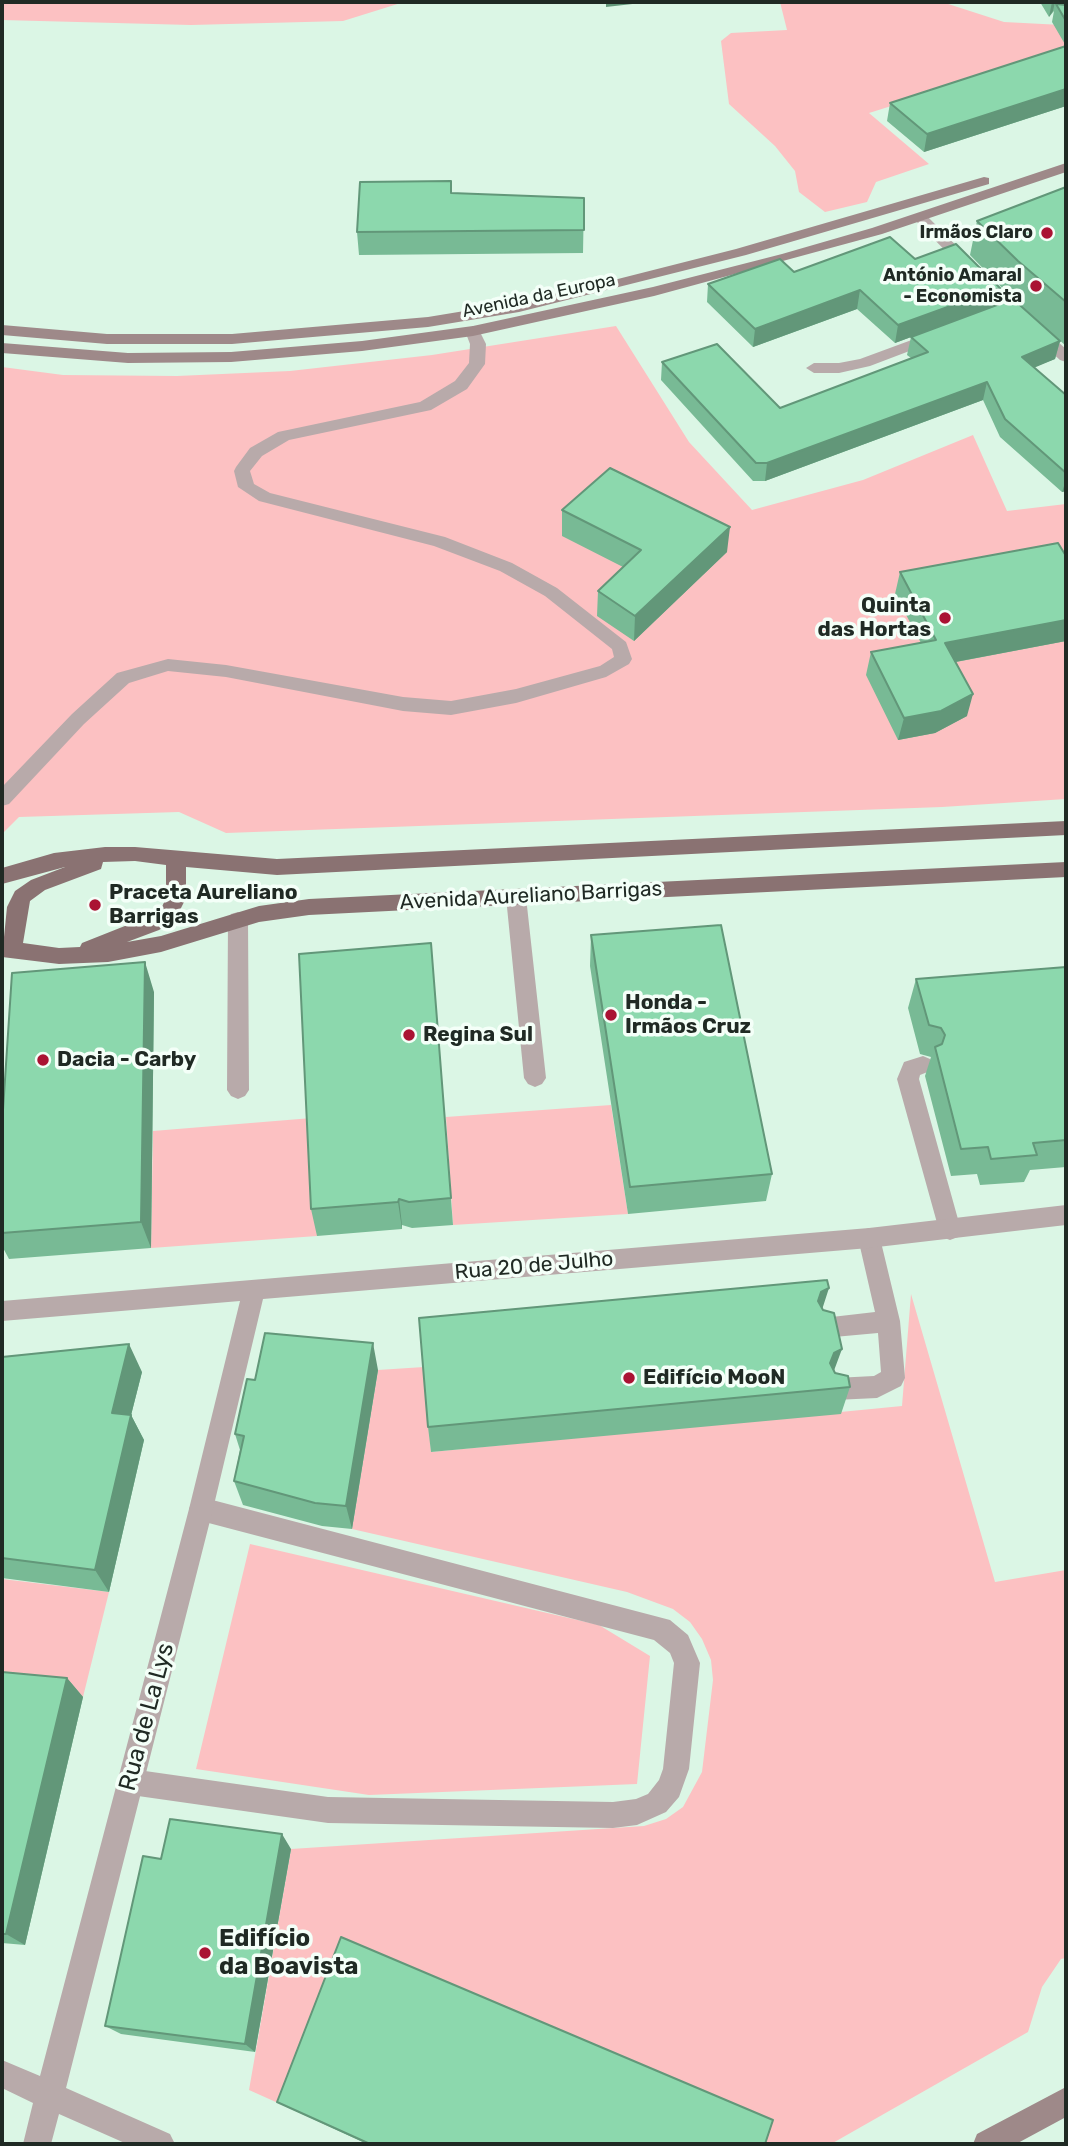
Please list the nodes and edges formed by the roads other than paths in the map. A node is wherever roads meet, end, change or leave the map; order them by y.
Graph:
1 (1066, 155) edge
2 (1066, 167) edge
3 (920, 217) junction
4 (2, 330) edge
5 (473, 331) junction
6 (950, 331) edge
7 (2, 348) edge
8 (1066, 357) edge
9 (814, 368) dead end
10 (2, 799) edge
11 (1066, 828) edge
12 (122, 853) junction
13 (176, 858) junction
14 (1066, 870) edge
15 (2, 876) edge
16 (516, 897) junction
17 (238, 920) junction
18 (7, 949) edge
19 (70, 956) junction
20 (923, 1065) dead end
21 (534, 1077) dead end
22 (238, 1090) dead end
23 (1066, 1215) edge
24 (950, 1230) junction
25 (869, 1238) junction
26 (254, 1289) junction
27 (2, 1311) edge
28 (889, 1321) junction
29 (823, 1328) edge
30 (835, 1389) edge
31 (201, 1509) junction
32 (131, 1782) junction
33 (2, 2074) edge
34 (49, 2095) junction
35 (1066, 2101) edge
36 (37, 2144) edge
37 (160, 2144) edge
38 (987, 2144) edge

1 - 4 main road, Avenida da Europa
2 - 3 main road, Avenida da Europa
3 - 5 main road, Avenida da Europa
3 - 8 street
5 - 7 main road, Avenida da Europa
5 - 10 street
6 - 9 street
11 - 13 main road, Avenida Aureliano Barrigas
12 - 13 main road, Avenida Aureliano Barrigas
12 - 15 main road, Avenida Aureliano Barrigas
12 - 18 main road
13 - 19 main road
14 - 16 main road, Avenida Aureliano Barrigas
16 - 17 main road, Avenida Aureliano Barrigas
16 - 21 street
17 - 19 main road, Avenida Aureliano Barrigas
17 - 22 street
18 - 19 main road, Avenida Aureliano Barrigas
20 - 24 street
23 - 24 street, Rua 20 de Julho
24 - 25 street, Rua 20 de Julho
25 - 26 street, Rua 20 de Julho
25 - 28 street
26 - 27 street, Rua 20 de Julho
26 - 31 street, Rua de La Lys
28 - 29 street
28 - 30 street
31 - 32 street, Rua de La Lys
31 - 32 street
32 - 34 street, Rua de La Lys
33 - 34 street
34 - 36 street, Rua de La Lys
34 - 37 street
35 - 38 main road

